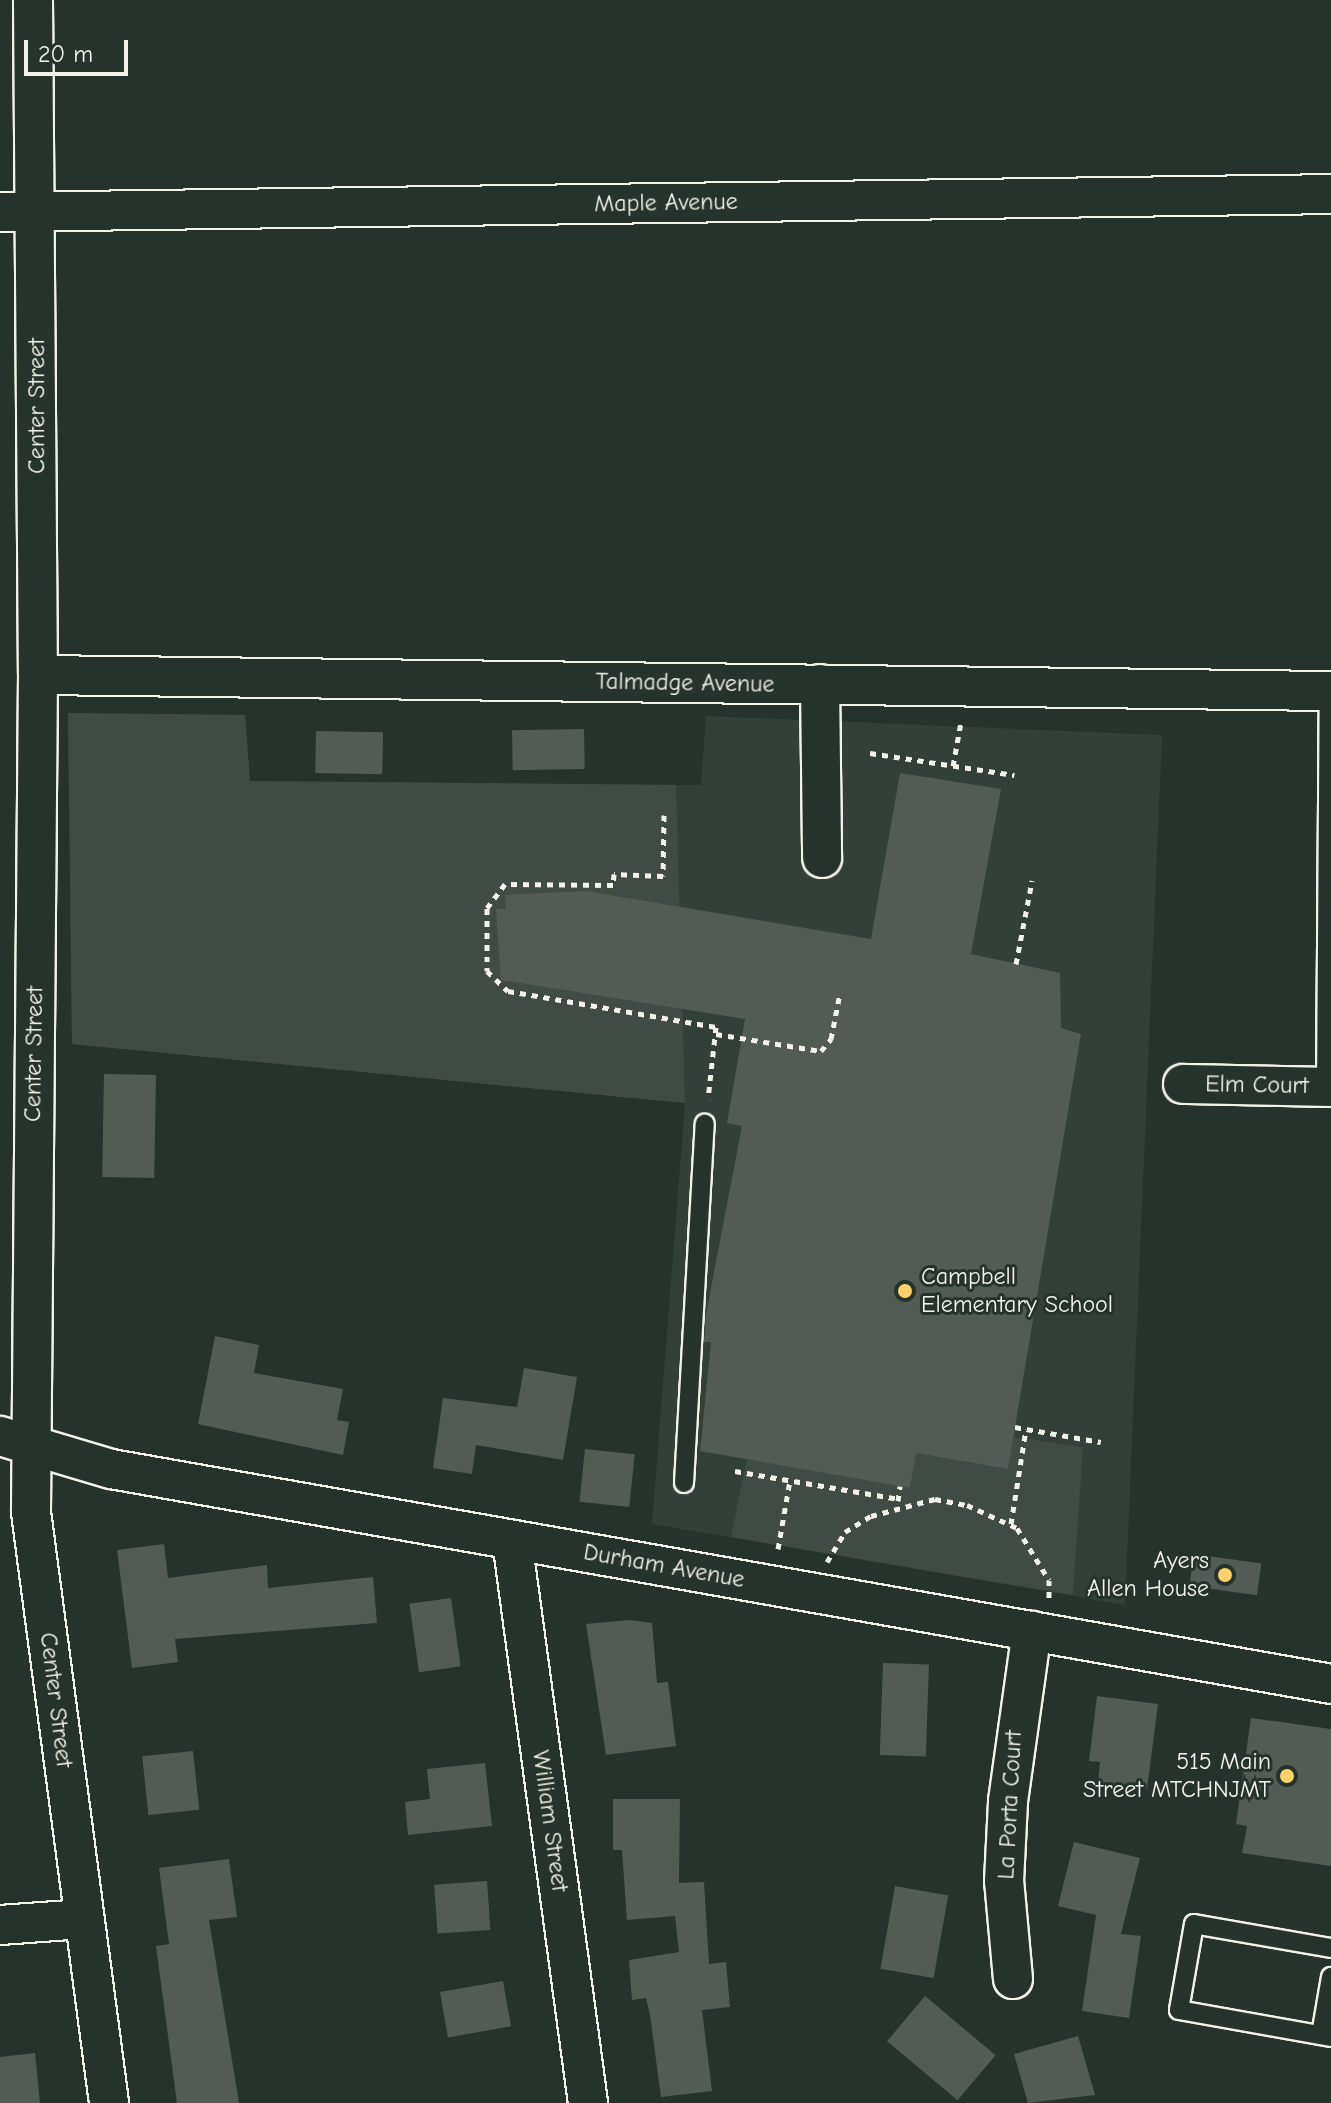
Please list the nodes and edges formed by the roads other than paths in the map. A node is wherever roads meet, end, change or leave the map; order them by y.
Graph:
1 (33, 0) edge
2 (1331, 194) edge
3 (18, 212) edge
4 (38, 675) junction
5 (820, 684) junction
6 (1330, 691) edge
7 (822, 858) dead end
8 (1183, 1084) dead end
9 (1329, 1087) edge
10 (705, 1124) road end
11 (14, 1441) edge
12 (684, 1483) dead end
13 (512, 1540) junction
14 (1039, 1633) junction
15 (1331, 1684) edge
16 (84, 1919) junction
17 (0, 1925) edge
18 (1331, 1948) edge
19 (1331, 1977) edge
20 (1013, 1979) dead end
21 (1326, 2036) edge
22 (109, 2103) edge
23 (588, 2103) edge

1 - 3 street, Center Street
2 - 3 street, Maple Avenue
3 - 4 street, Center Street
4 - 5 street, Talmadge Avenue
4 - 11 street, Center Street
5 - 6 street, Talmadge Avenue
5 - 7 street
6 - 9 lane
8 - 9 street, Elm Court
10 - 12 lane
11 - 13 street, Durham Avenue
11 - 16 street, Center Street
13 - 14 street, Durham Avenue
13 - 23 street, William Street
14 - 15 street, Durham Avenue
14 - 20 street, La Porta Court
16 - 17 street
16 - 22 street, Center Street
18 - 21 lane
19 - 21 lane

